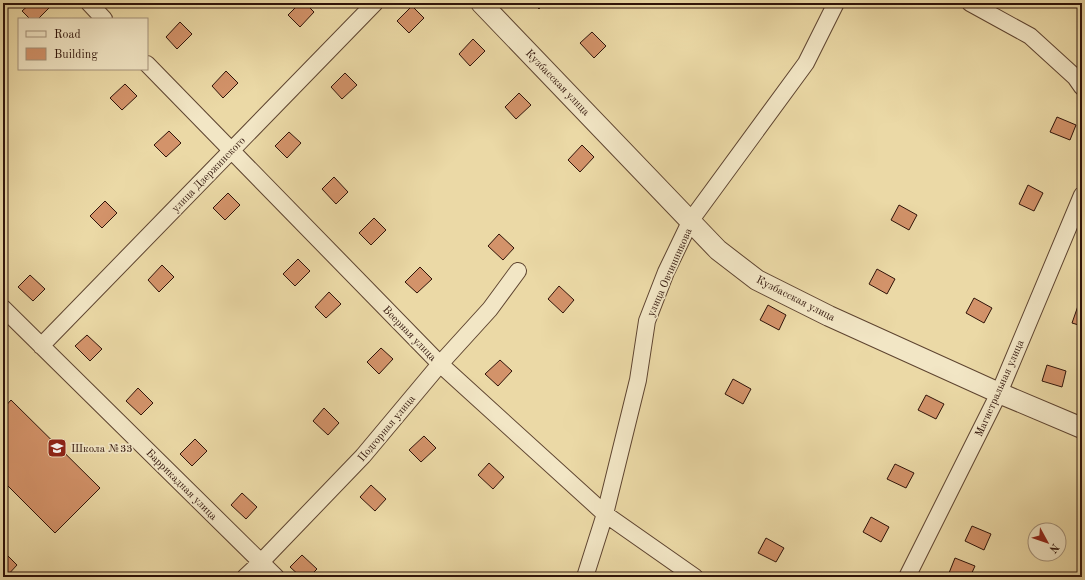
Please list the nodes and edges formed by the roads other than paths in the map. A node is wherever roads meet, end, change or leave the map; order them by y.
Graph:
1 (89, 3) edge
2 (375, 3) edge
3 (481, 3) edge
4 (836, 3) edge
5 (970, 3) edge
6 (103, 18) edge
7 (148, 65) edge
8 (1082, 87) edge
9 (231, 151) junction
10 (1082, 195) edge
11 (691, 220) junction
12 (518, 271) dead end
13 (3, 308) edge
14 (41, 346) junction
15 (440, 364) junction
16 (999, 392) junction
17 (1082, 428) edge
18 (605, 514) junction
19 (261, 562) junction
20 (245, 577) edge
21 (276, 577) edge
22 (585, 577) edge
23 (695, 577) edge
24 (907, 577) edge

1 - 6 street
2 - 9 street, улица Дзержинского
3 - 11 street, Кузбасская улица
4 - 11 street, улица Овчинникова
5 - 8 street
7 - 9 street, Веерная улица
9 - 14 street, улица Дзержинского
9 - 15 street, Веерная улица
10 - 16 street, Магистральная улица
11 - 16 street, Кузбасская улица
11 - 18 street, улица Овчинникова
12 - 15 street, Подгорная улица
13 - 14 street, Баррикадная улица
14 - 19 street, Баррикадная улица
15 - 18 street, Веерная улица
15 - 19 street, Подгорная улица
16 - 17 street, Кузбасская улица
16 - 24 street, Магистральная улица
18 - 22 street, улица Овчинникова
18 - 23 street, Веерная улица
19 - 20 street, Подгорная улица
19 - 21 street, Баррикадная улица

